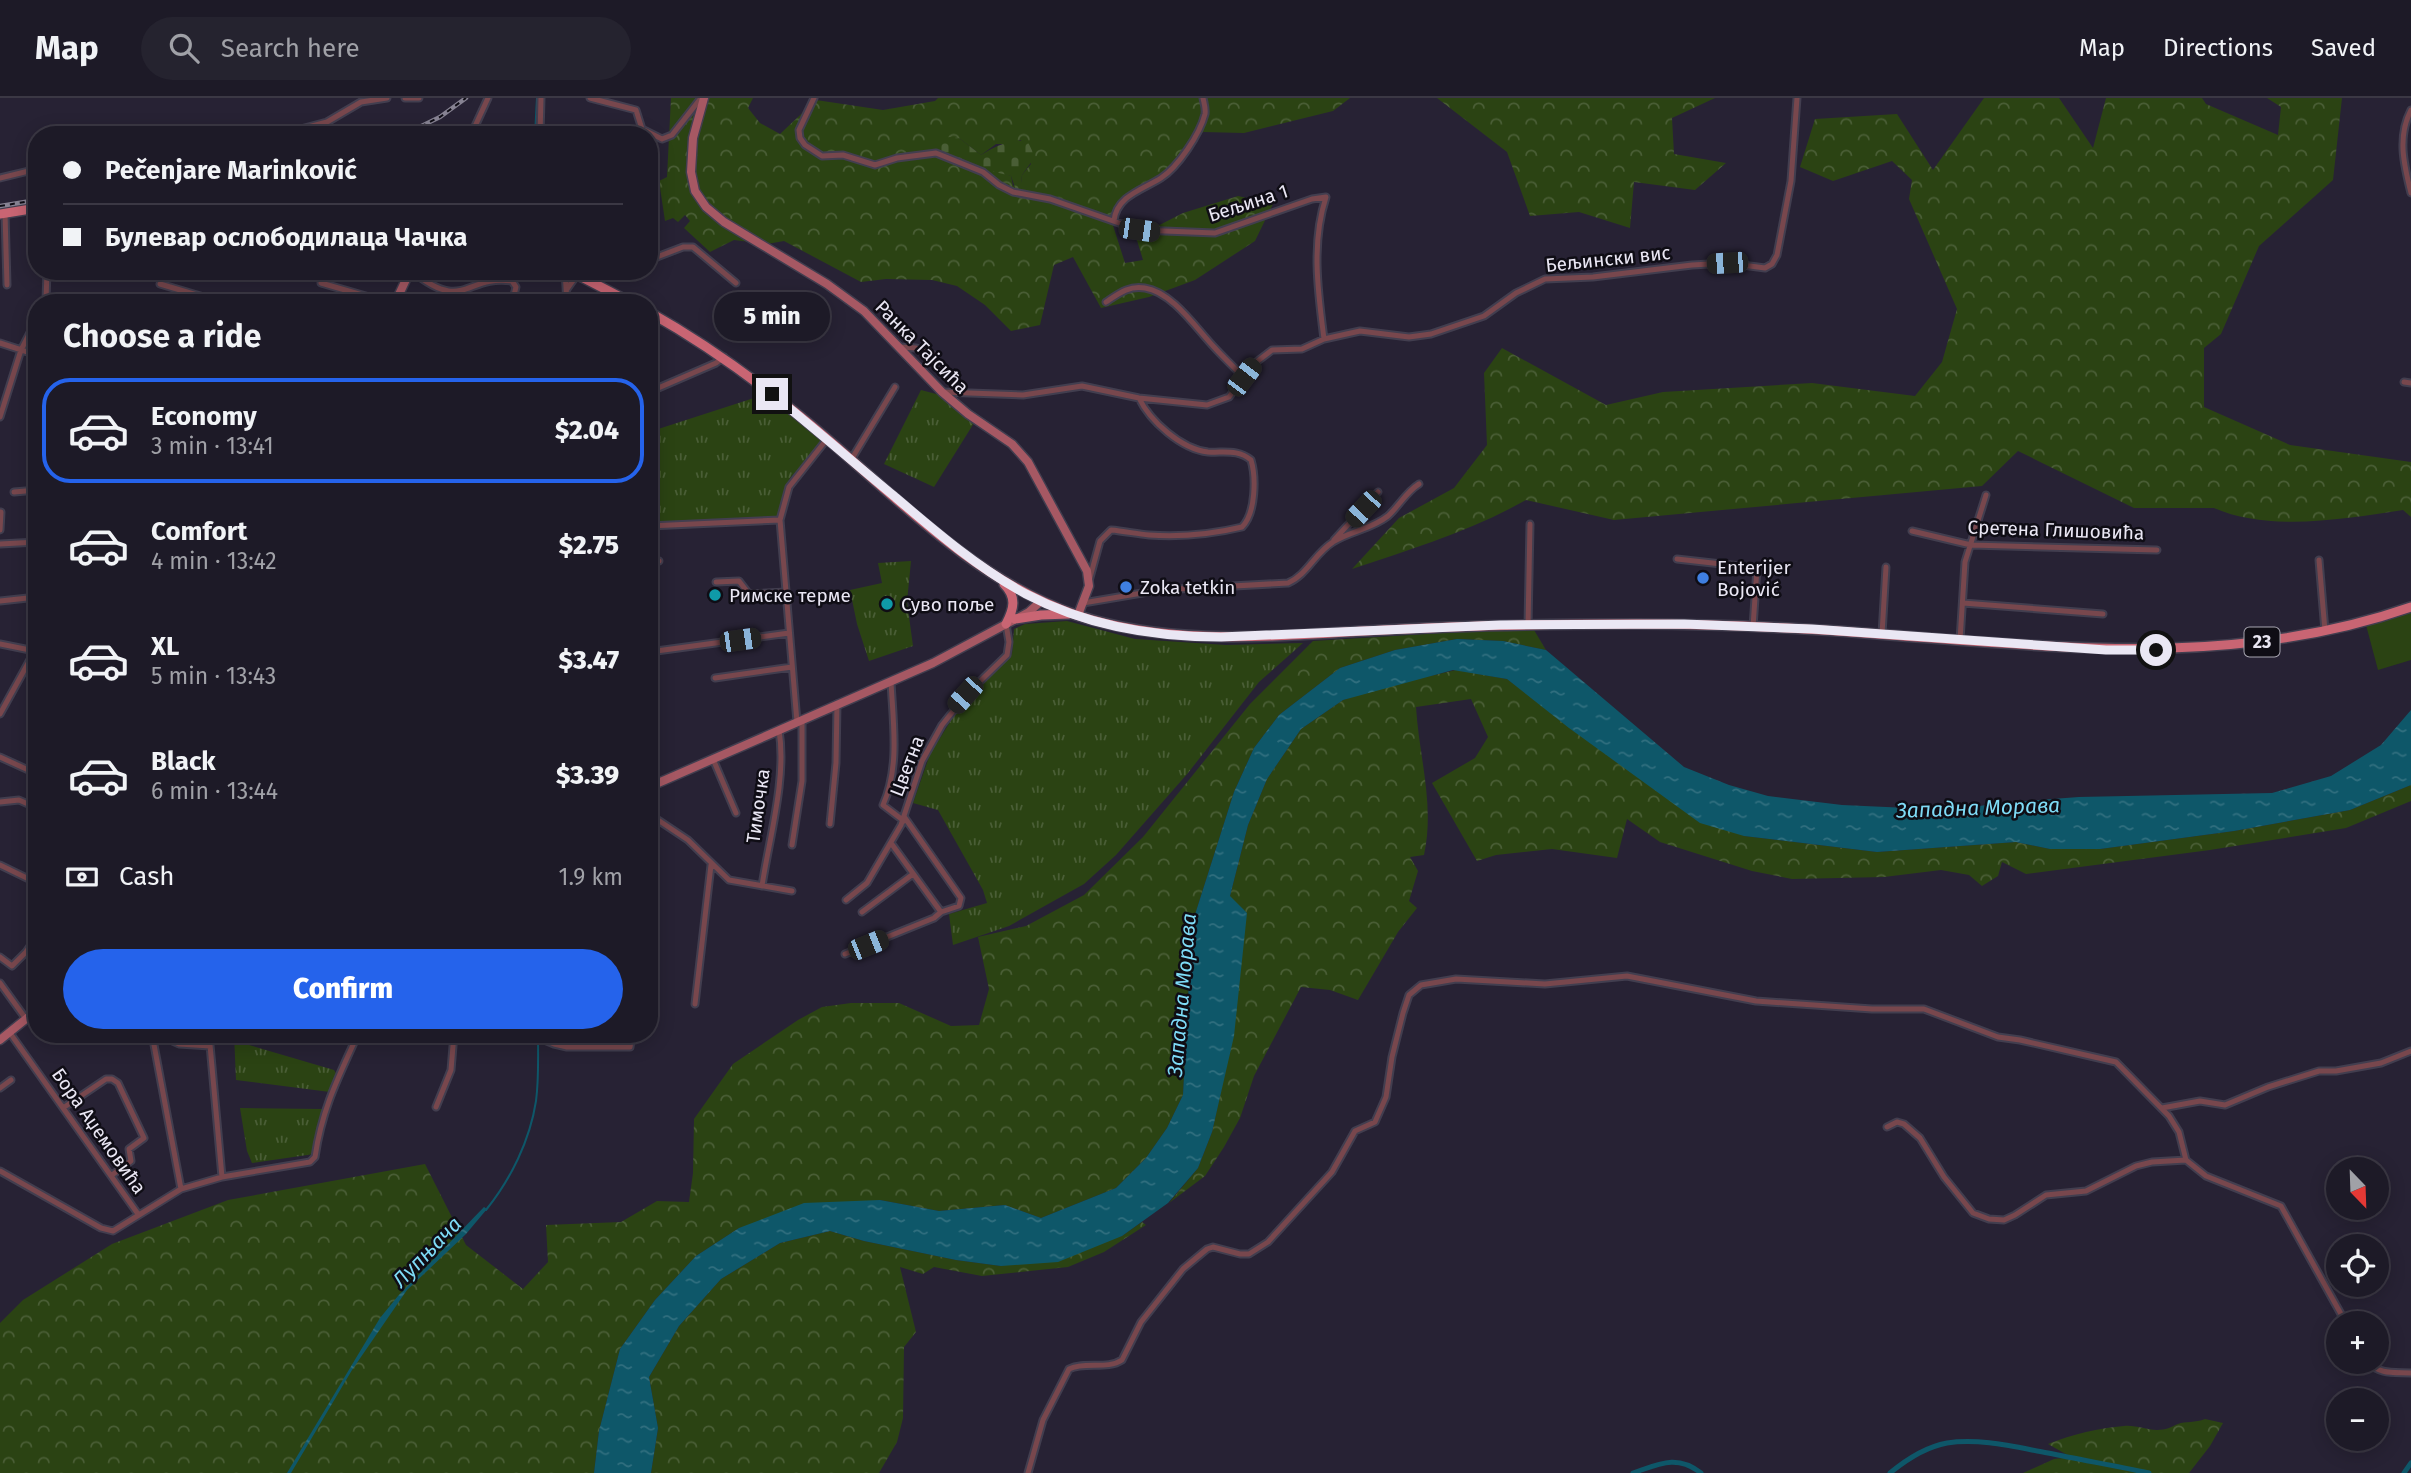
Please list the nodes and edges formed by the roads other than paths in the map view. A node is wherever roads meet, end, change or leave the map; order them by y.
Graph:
1 (387, 98) edge
2 (405, 98) edge
3 (419, 98) edge
4 (488, 98) edge
5 (541, 98) edge
6 (590, 98) edge
7 (703, 98) edge
8 (814, 98) edge
9 (1203, 98) edge
10 (1797, 98) edge
11 (2411, 110) edge
12 (312, 126) edge
13 (475, 126) edge
14 (540, 126) edge
15 (641, 126) edge
16 (658, 137) edge
17 (28, 171) edge
18 (0, 178) edge
19 (2411, 193) edge
20 (28, 209) edge
21 (3, 213) edge
22 (1114, 221) junction
23 (658, 257) edge
24 (423, 280) edge
25 (509, 280) edge
26 (509, 280) edge
27 (570, 280) edge
28 (570, 280) edge
29 (589, 280) edge
30 (321, 283) dead end
31 (736, 283) dead end
32 (160, 284) dead end
33 (7, 285) dead end
34 (566, 290) junction
35 (194, 294) edge
36 (359, 294) edge
37 (514, 294) edge
38 (566, 294) edge
39 (615, 294) edge
40 (1106, 302) dead end
41 (658, 318) edge
42 (28, 336) edge
43 (1324, 340) junction
44 (0, 343) edge
45 (900, 346) junction
46 (21, 350) junction
47 (28, 352) edge
48 (934, 355) dead end
49 (724, 358) junction
50 (1244, 377) junction
51 (895, 387) dead end
52 (658, 388) edge
53 (942, 392) junction
54 (1139, 398) junction
55 (0, 417) edge
56 (828, 439) junction
57 (851, 460) junction
58 (1419, 484) dead end
59 (28, 491) edge
60 (14, 492) dead end
61 (1378, 492) dead end
62 (1986, 495) dead end
63 (1, 512) edge
64 (780, 520) junction
65 (1530, 524) dead end
66 (658, 526) edge
67 (0, 530) edge
68 (1912, 531) dead end
69 (28, 542) edge
70 (1332, 542) junction
71 (0, 544) edge
72 (1970, 545) junction
73 (2157, 550) dead end
74 (1677, 559) dead end
75 (2319, 560) dead end
76 (1886, 567) dead end
77 (996, 575) junction
78 (1089, 581) junction
79 (716, 582) dead end
80 (786, 592) junction
81 (28, 598) edge
82 (0, 601) edge
83 (1041, 601) junction
84 (1083, 603) junction
85 (1962, 603) junction
86 (2411, 607) edge
87 (1075, 614) junction
88 (2102, 614) dead end
89 (1011, 622) junction
90 (1528, 625) junction
91 (1753, 626) junction
92 (2325, 631) junction
93 (789, 633) junction
94 (1882, 634) junction
95 (1960, 640) junction
96 (0, 644) edge
97 (28, 649) edge
98 (658, 651) edge
99 (28, 664) edge
100 (792, 667) junction
101 (715, 678) dead end
102 (891, 682) junction
103 (837, 704) junction
104 (0, 714) edge
105 (799, 721) junction
106 (779, 730) junction
107 (0, 757) edge
108 (713, 759) junction
109 (28, 770) edge
110 (658, 783) edge
111 (0, 802) edge
112 (28, 804) edge
113 (736, 813) dead end
114 (904, 819) junction
115 (658, 820) edge
116 (830, 824) dead end
117 (891, 843) junction
118 (792, 845) dead end
119 (0, 865) edge
120 (711, 865) junction
121 (913, 874) junction
122 (28, 879) edge
123 (762, 887) junction
124 (792, 891) dead end
125 (846, 900) dead end
126 (862, 912) dead end
127 (941, 912) junction
128 (28, 947) edge
129 (845, 954) dead end
130 (0, 957) edge
131 (0, 983) edge
132 (695, 1004) dead end
133 (26, 1019) joint
134 (10, 1033) junction
135 (0, 1040) edge
136 (154, 1043) edge
137 (177, 1043) edge
138 (210, 1043) edge
139 (354, 1043) edge
140 (453, 1043) edge
141 (552, 1043) edge
142 (631, 1043) edge
143 (210, 1046) junction
144 (2411, 1051) edge
145 (11, 1080) dead end
146 (0, 1088) edge
147 (436, 1107) dead end
148 (63, 1108) junction
149 (2162, 1108) junction
150 (1887, 1127) dead end
151 (2186, 1160) junction
152 (0, 1171) edge
153 (112, 1175) junction
154 (222, 1177) junction
155 (181, 1189) junction
156 (138, 1214) junction
157 (2339, 1311) edge
158 (2389, 1372) edge
159 (2411, 1373) edge
160 (1028, 1473) edge

1 - 12 street
2 - 3 street
4 - 13 street
5 - 14 street
6 - 15 street
7 - 16 street
7 - 45 street, Ранка Тајсића
8 - 22 street
9 - 22 street
10 - 43 street, Бељински вис
11 - 19 street
17 - 18 street
20 - 21 main road
21 - 33 street
22 - 43 street, Бељина 1
23 - 31 street
24 - 26 street
25 - 37 street
27 - 34 street
28 - 34 street
29 - 39 main road
30 - 36 street
32 - 35 street
34 - 38 street
40 - 50 street
41 - 49 main road, 23
42 - 46 street
43 - 50 street, Бељински вис
44 - 46 street
45 - 48 street
45 - 53 street, Ранка Тајсића
46 - 47 street
46 - 55 street
49 - 52 street
49 - 56 main road, 23
50 - 54 street, Бељински вис
51 - 57 street
53 - 54 street, Бељински вис
53 - 78 street, Ранка Тајсића
54 - 78 street
56 - 57 main road, 23
56 - 64 street
57 - 77 main road, 23
58 - 70 street
59 - 60 street
61 - 70 street
62 - 72 street
63 - 67 street
64 - 66 street
64 - 80 street
65 - 90 street
68 - 72 street, Сретена Глишовића
69 - 71 street
70 - 84 street
72 - 73 street, Сретена Глишовића
72 - 85 street
74 - 91 street
75 - 92 street
76 - 94 street
77 - 83 main road, 23
77 - 89 main road
78 - 84 street
79 - 80 street
80 - 93 street
81 - 82 street
83 - 87 main road, 23
83 - 89 street
84 - 87 street
85 - 88 street
85 - 95 street
86 - 92 main road, 23
87 - 89 main road
87 - 90 main road, 23
89 - 102 street
89 - 114 street, Цветна
90 - 91 main road, 23
91 - 94 main road, 23
92 - 95 main road, 23
93 - 98 street
93 - 100 street
94 - 95 main road, 23
96 - 97 street
99 - 104 street
100 - 101 street
100 - 105 street
102 - 103 street
102 - 114 street
103 - 105 street
103 - 116 street
105 - 106 street
105 - 118 street
106 - 108 street
106 - 123 street, Тимочка
107 - 109 street
108 - 110 street
108 - 113 street
111 - 112 street
114 - 117 street, Цветна
114 - 127 street
115 - 120 street
117 - 121 street
117 - 125 street, Цветна
119 - 122 street
120 - 123 street
120 - 132 street
121 - 126 street
121 - 127 street
123 - 124 street
127 - 129 street
128 - 130 street
131 - 133 street
133 - 134 street
134 - 135 street
134 - 148 street, Бора Аџемовића
136 - 155 street
137 - 143 street
138 - 143 street
139 - 154 street
140 - 147 street
141 - 142 street
143 - 154 street
144 - 149 street
145 - 146 street
148 - 153 street, Бора Аџемовића
148 - 153 street
149 - 151 street
149 - 160 street
150 - 151 street
151 - 157 street
152 - 156 street
153 - 156 street, Бора Аџемовића
154 - 155 street
155 - 156 street
158 - 159 street

